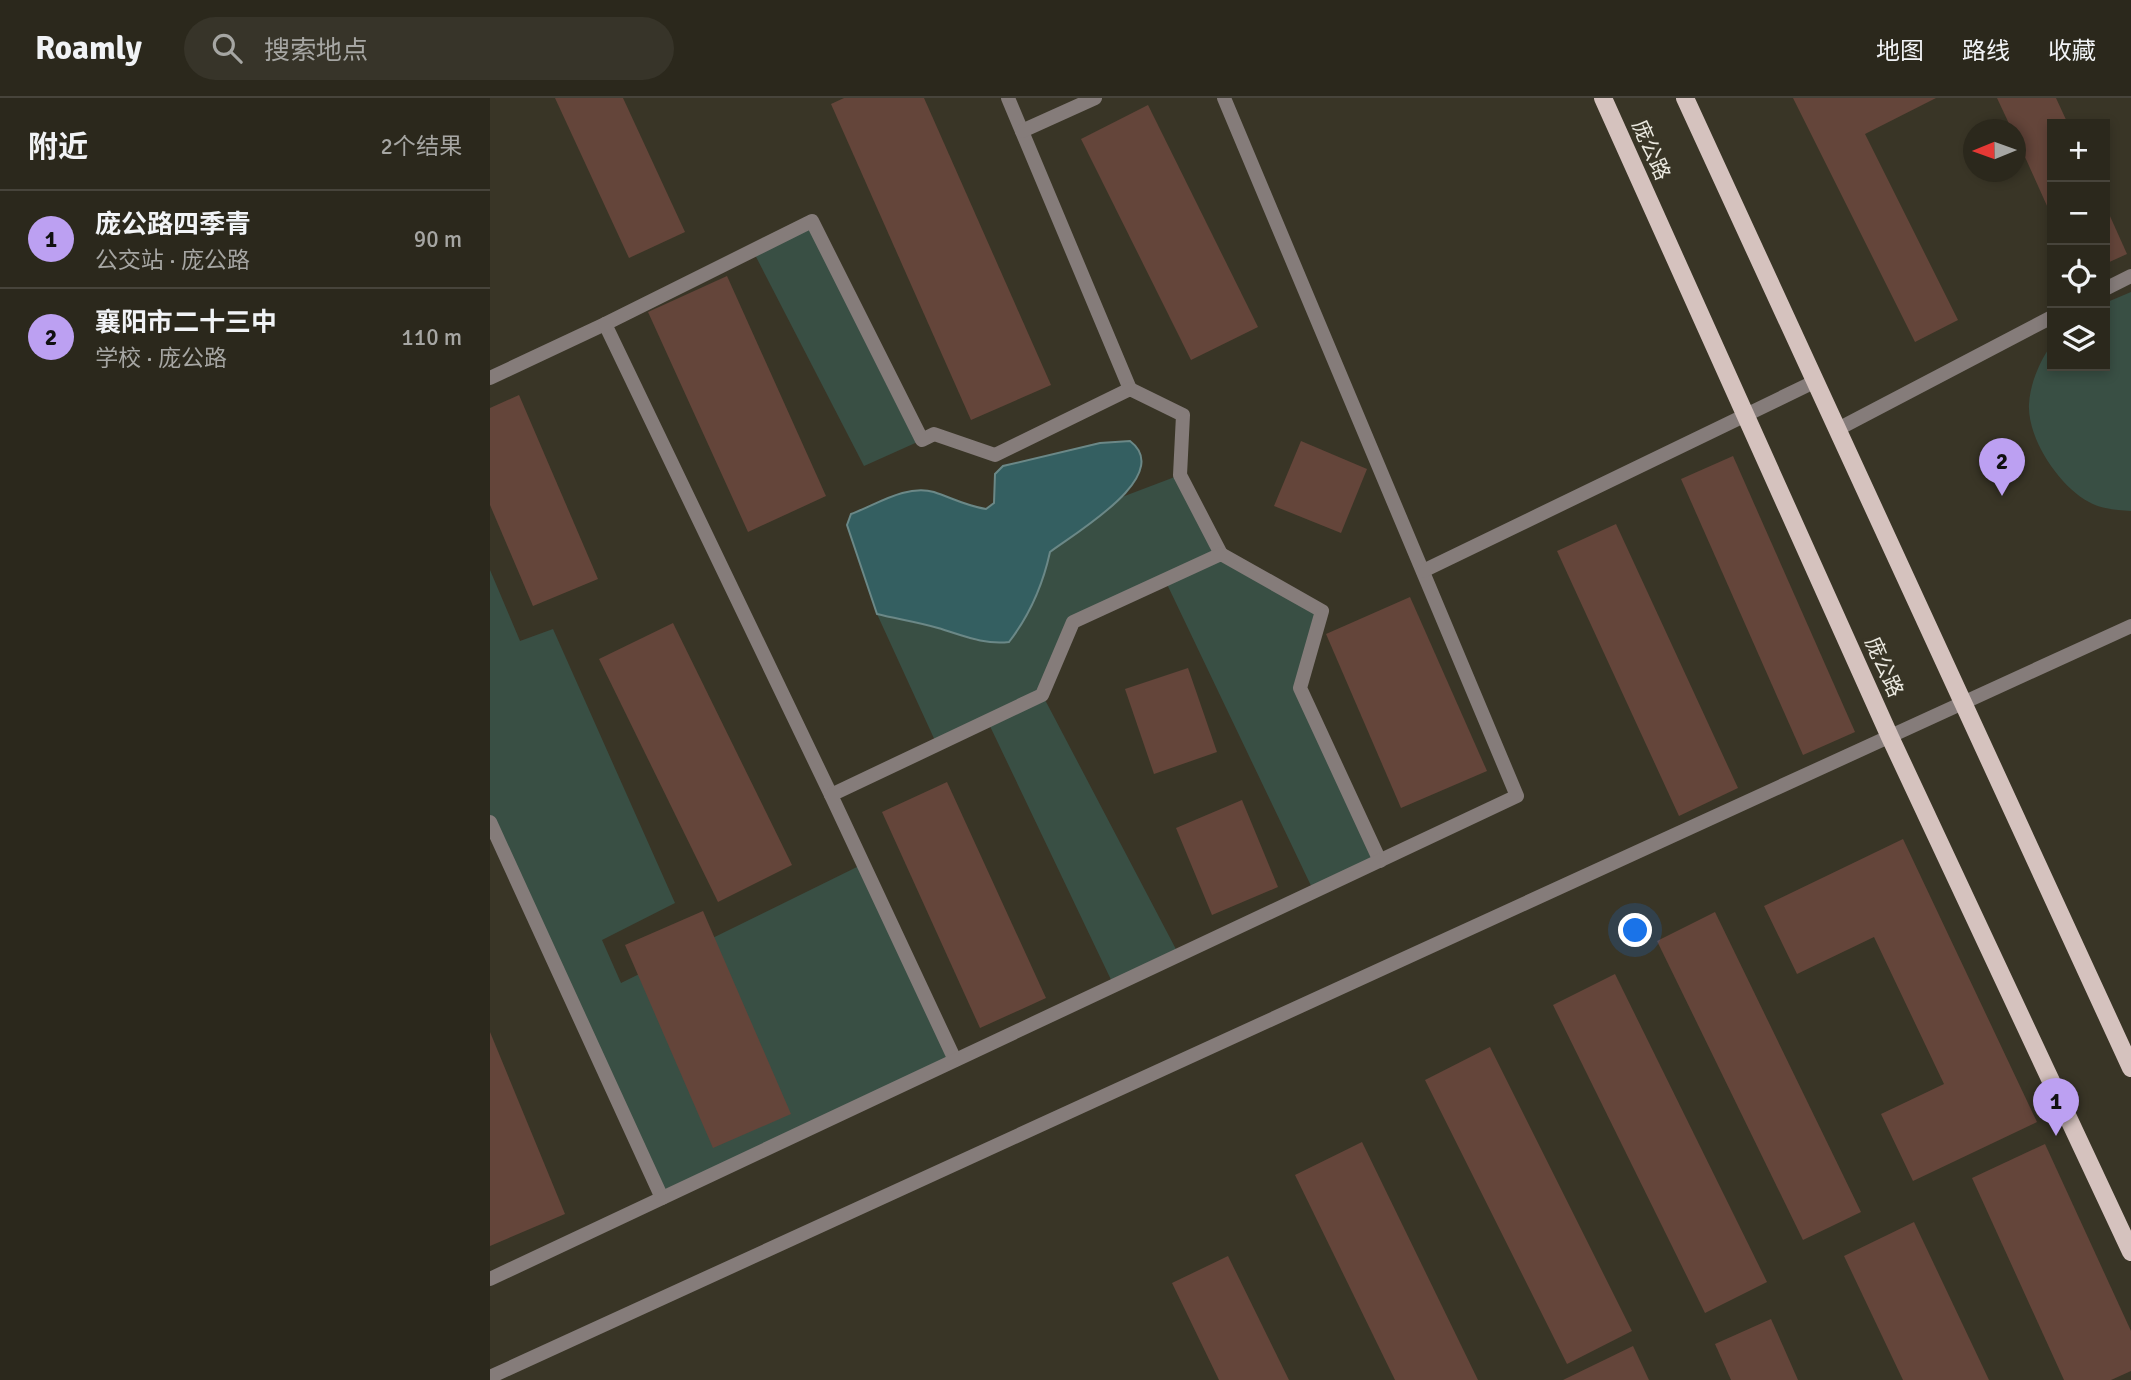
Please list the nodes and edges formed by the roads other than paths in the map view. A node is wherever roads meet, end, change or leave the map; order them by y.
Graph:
1 (1007, 98) edge
2 (1095, 98) edge
3 (1224, 98) edge
4 (1603, 98) edge
5 (1685, 98) edge
6 (1022, 131) junction
7 (2131, 276) edge
8 (2110, 286) edge
9 (2047, 320) edge
10 (606, 324) junction
11 (490, 378) edge
12 (1816, 381) junction
13 (1130, 389) junction
14 (1746, 414) junction
15 (1838, 429) junction
16 (1221, 554) junction
17 (1423, 571) junction
18 (2131, 626) edge
19 (1964, 703) junction
20 (1890, 737) junction
21 (831, 795) junction
22 (490, 822) edge
23 (1380, 861) junction
24 (955, 1060) junction
25 (2131, 1068) edge
26 (662, 1199) junction
27 (2131, 1252) edge
28 (490, 1279) edge
29 (490, 1377) edge

1 - 6 street
2 - 6 street
3 - 17 street
4 - 14 main road, 庞公路
5 - 12 main road
6 - 13 street
7 - 8 street
9 - 15 street
10 - 11 street
10 - 13 street
10 - 21 street
12 - 14 street
12 - 15 main road
13 - 16 street
14 - 17 street
14 - 20 main road, 庞公路
15 - 19 main road
16 - 21 street
16 - 23 street
17 - 23 street
18 - 19 street
19 - 20 street
19 - 25 main road
20 - 27 main road, 庞公路
20 - 29 street
21 - 24 street
22 - 26 street
23 - 24 street
24 - 26 street
26 - 28 street

